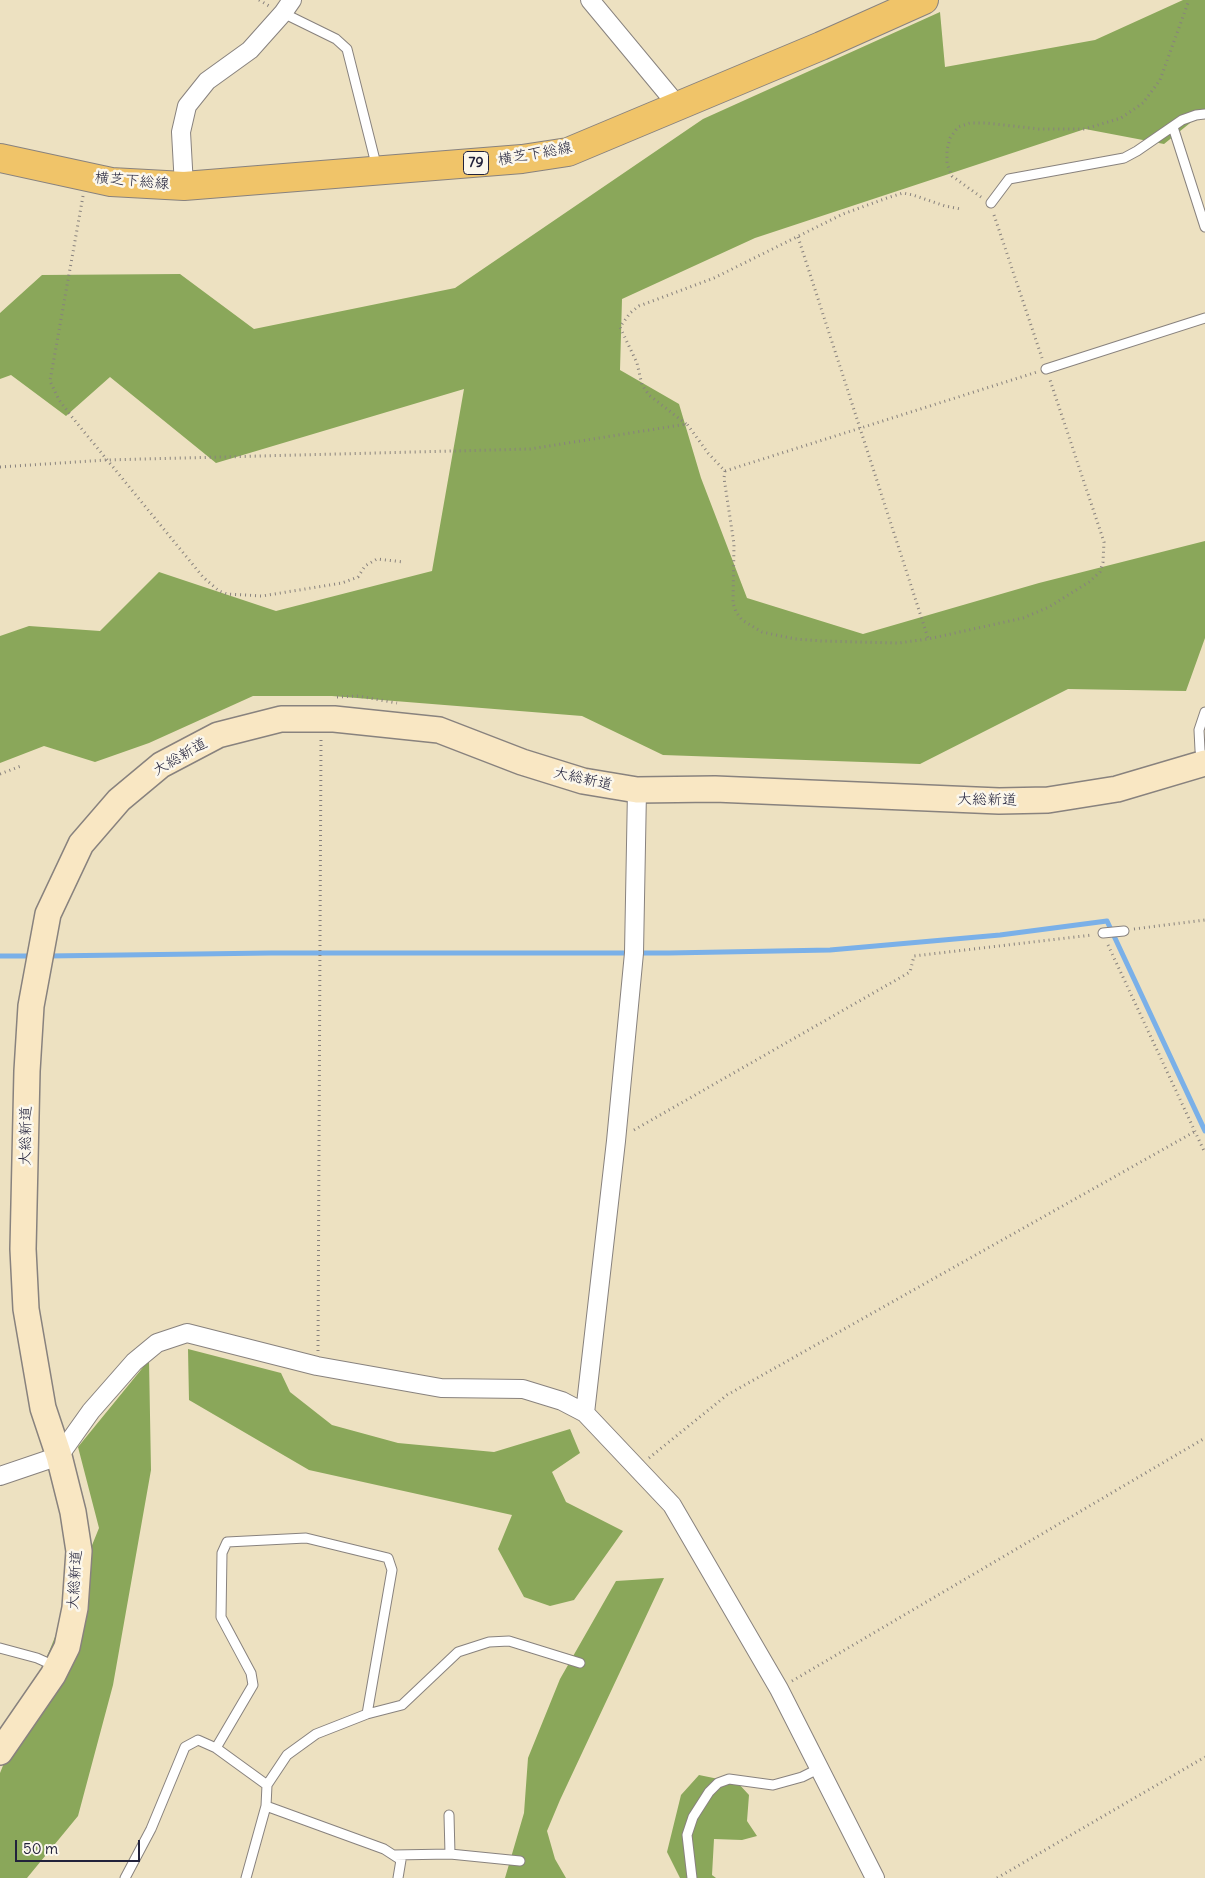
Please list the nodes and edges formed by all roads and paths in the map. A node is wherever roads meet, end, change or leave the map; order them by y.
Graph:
1 (590, 0) edge
2 (924, 0) edge
3 (1188, 0) edge
4 (287, 7) edge
5 (678, 106) junction
6 (1205, 114) edge
7 (1173, 127) junction
8 (0, 158) edge
9 (378, 171) junction
10 (86, 177) junction
11 (184, 186) junction
12 (991, 203) junction
13 (961, 209) dead end
14 (1205, 227) edge
15 (798, 237) junction
16 (1205, 318) edge
17 (1046, 369) junction
18 (687, 424) junction
19 (106, 460) junction
20 (0, 467) edge
21 (725, 471) junction
22 (404, 562) dead end
23 (928, 638) junction
24 (1205, 712) edge
25 (321, 719) junction
26 (1204, 763) edge
27 (21, 766) dead end
28 (0, 774) edge
29 (637, 790) junction
30 (1205, 920) edge
31 (1124, 931) joint
32 (1104, 933) junction
33 (1194, 1132) junction
34 (616, 1141) junction
35 (1205, 1152) edge
36 (318, 1366) junction
37 (585, 1413) junction
38 (1205, 1438) edge
39 (59, 1456) junction
40 (636, 1468) junction
41 (0, 1476) edge
42 (0, 1648) edge
43 (580, 1663) dead end
44 (57, 1668) junction
45 (779, 1689) junction
46 (367, 1714) junction
47 (216, 1748) junction
48 (0, 1752) edge
49 (1205, 1757) edge
50 (820, 1768) junction
51 (267, 1785) junction
52 (266, 1806) junction
53 (449, 1815) dead end
54 (450, 1854) junction
55 (394, 1855) junction
56 (520, 1861) dead end
57 (125, 1878) edge
58 (246, 1878) edge
59 (398, 1878) edge
60 (692, 1878) edge
61 (875, 1878) edge
62 (997, 1878) edge

1 - 5 street
2 - 5 main road, 横芝下総線 / 79
3 - 12 path
4 - 9 lane
4 - 11 street
5 - 9 main road, 横芝下総線 / 79
6 - 7 lane
7 - 12 lane
7 - 14 lane
8 - 10 main road, 横芝下総線 / 79
9 - 11 main road, 横芝下総線 / 79
10 - 11 main road, 横芝下総線 / 79
10 - 19 path
12 - 17 path
13 - 15 path
15 - 18 path
15 - 23 path
16 - 17 lane
17 - 21 path
17 - 23 path
18 - 19 path
18 - 21 path
19 - 20 path
19 - 22 path
21 - 23 path
24 - 26 lane
25 - 29 street, 大総新道
25 - 36 path
25 - 39 street, 大総新道
26 - 29 street, 大総新道
27 - 28 path
29 - 34 street
30 - 31 path
31 - 32 lane
32 - 33 path
32 - 34 path
33 - 35 path
33 - 40 path
34 - 37 street
36 - 37 street
36 - 39 street
37 - 40 street
38 - 45 path
39 - 41 street
39 - 44 street, 大総新道
40 - 45 street
42 - 44 lane
43 - 46 lane
44 - 48 street, 大総新道
45 - 50 street
46 - 47 lane
46 - 51 lane
47 - 51 lane
47 - 57 lane
49 - 62 path
50 - 60 lane
50 - 61 street
51 - 52 lane
52 - 55 lane
52 - 58 lane
53 - 54 lane
54 - 55 lane
54 - 56 lane
55 - 59 lane

